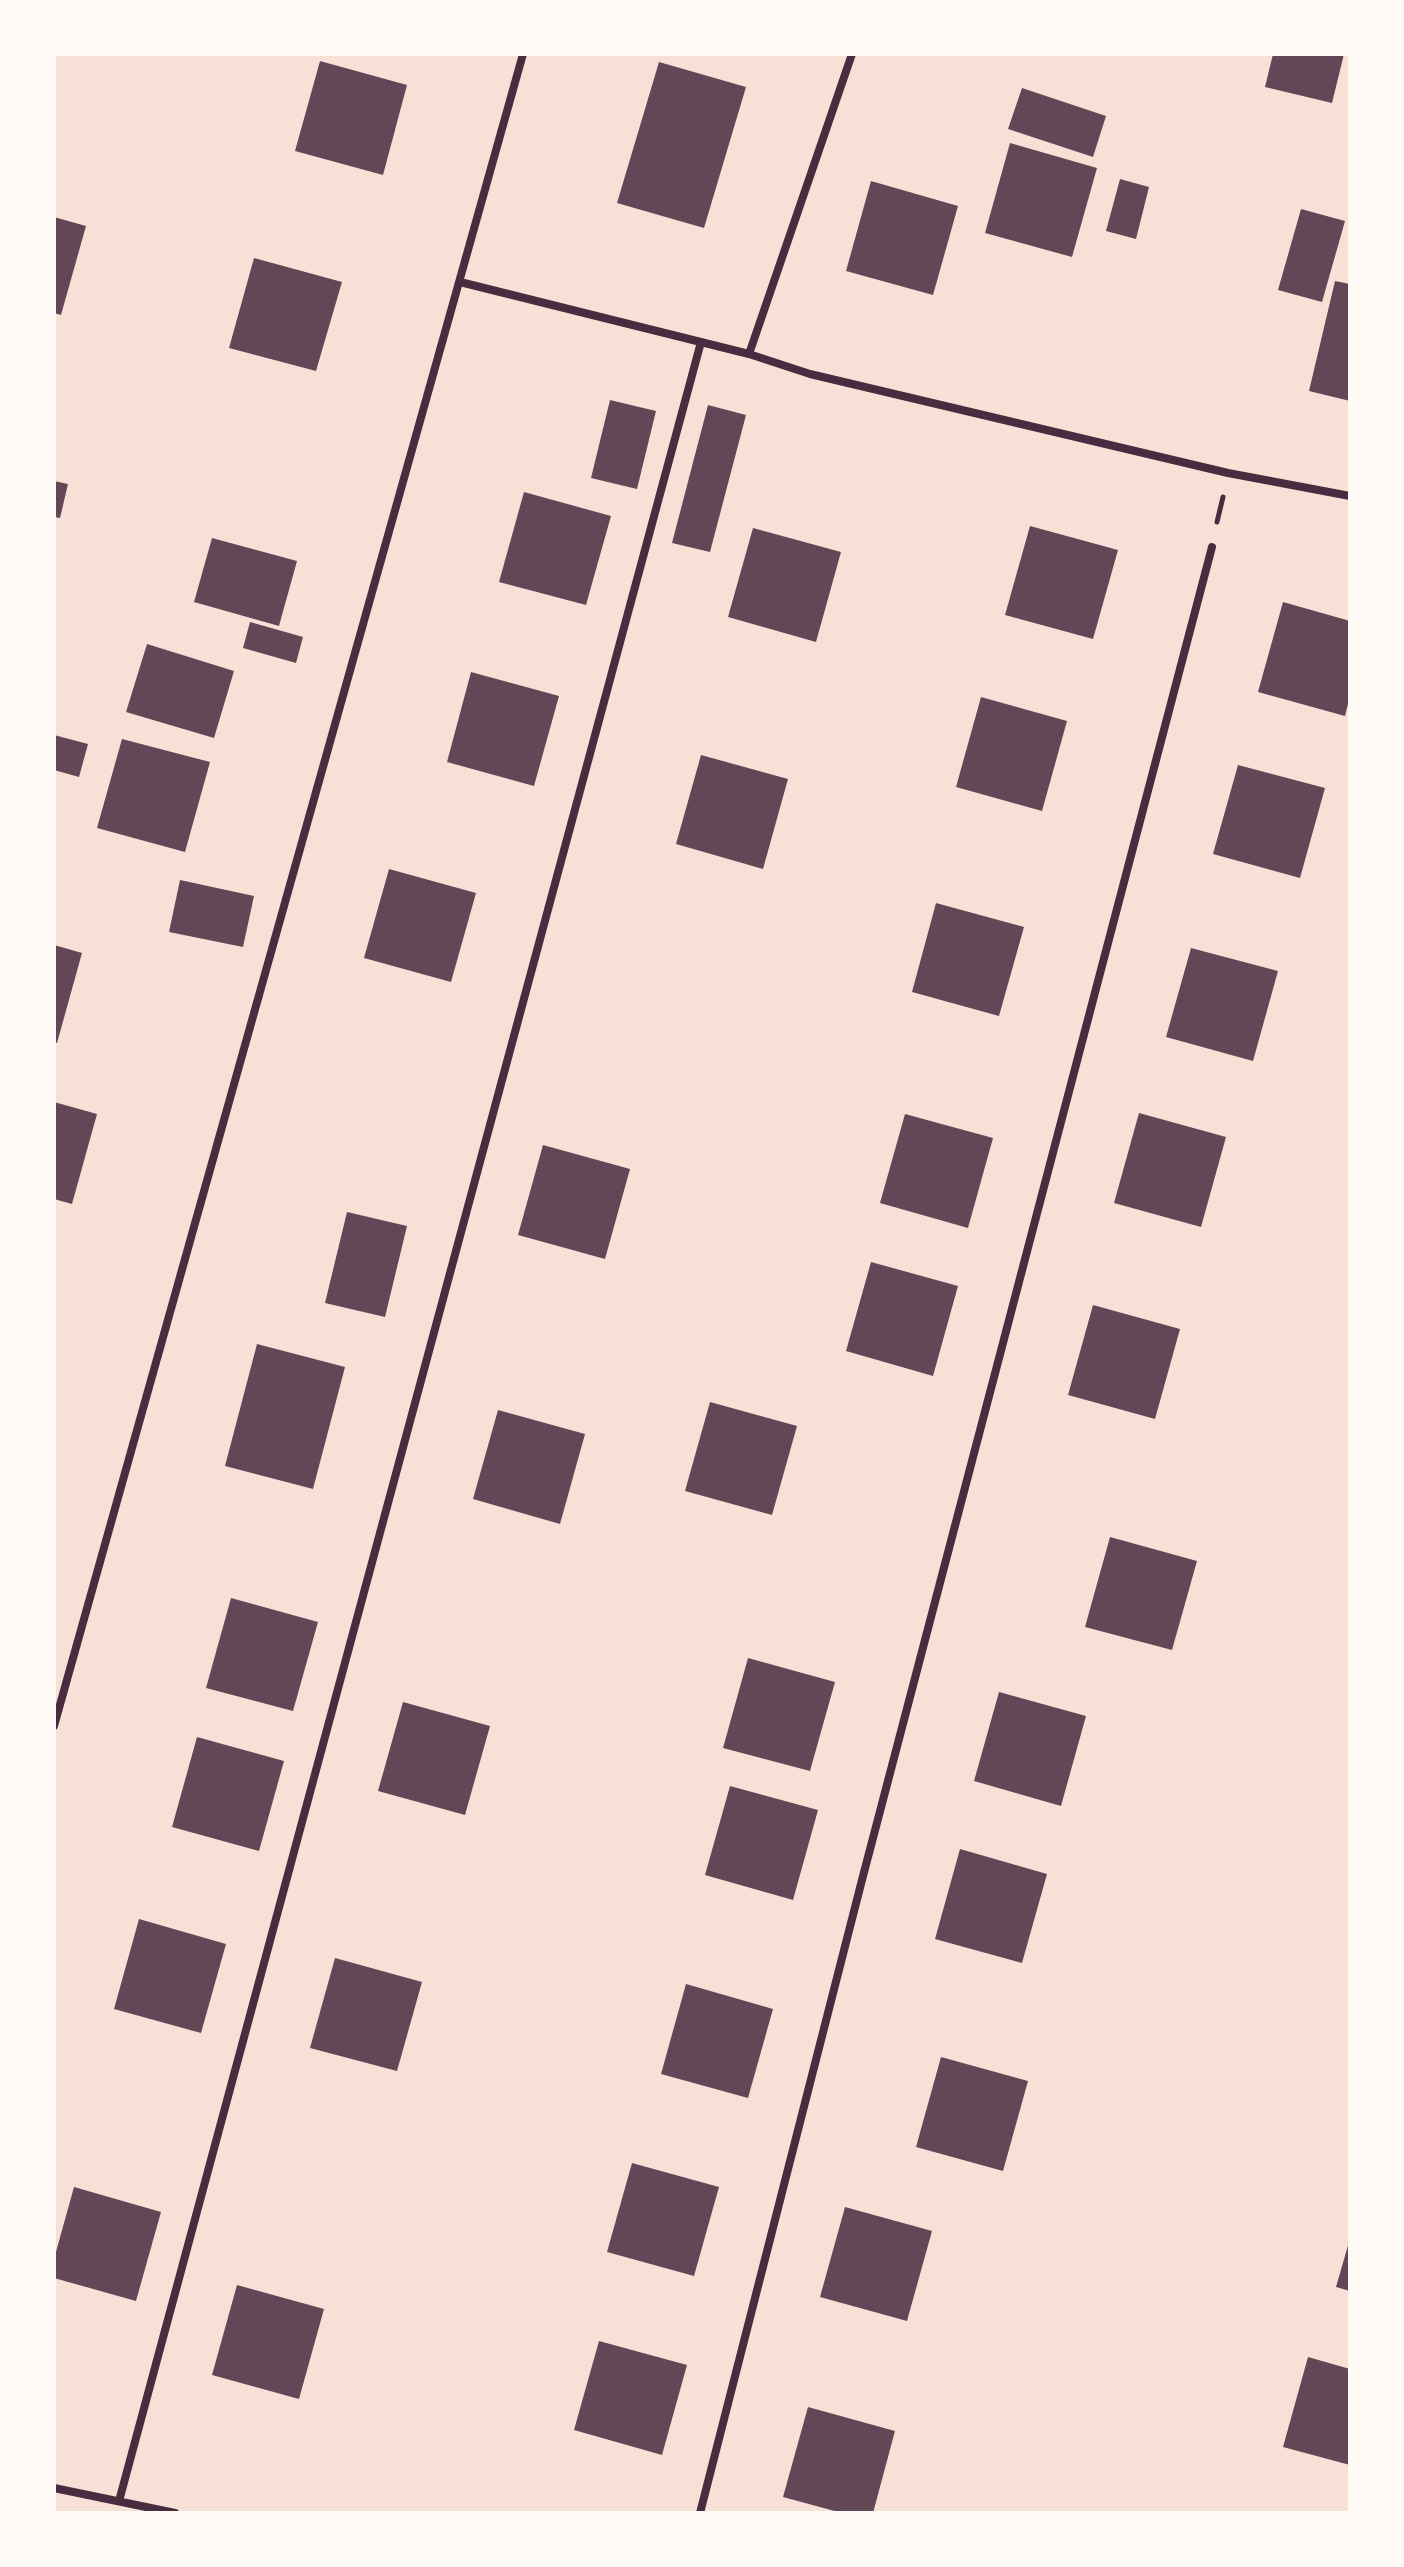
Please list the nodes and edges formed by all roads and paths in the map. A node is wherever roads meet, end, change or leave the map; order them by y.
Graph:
1 (523, 54) edge
2 (852, 54) edge
3 (460, 282) junction
4 (701, 342) junction
5 (749, 354) junction
6 (1228, 473) junction
7 (1350, 496) edge
8 (1212, 547) joint
9 (54, 1726) edge
10 (54, 2488) edge
11 (119, 2501) junction
12 (175, 2513) edge
13 (700, 2513) edge

1 - 3 street
2 - 5 street
3 - 4 street
3 - 9 street
4 - 5 street
4 - 11 street
5 - 6 street
6 - 7 street
6 - 8 path
8 - 13 street
10 - 11 street
11 - 12 street

